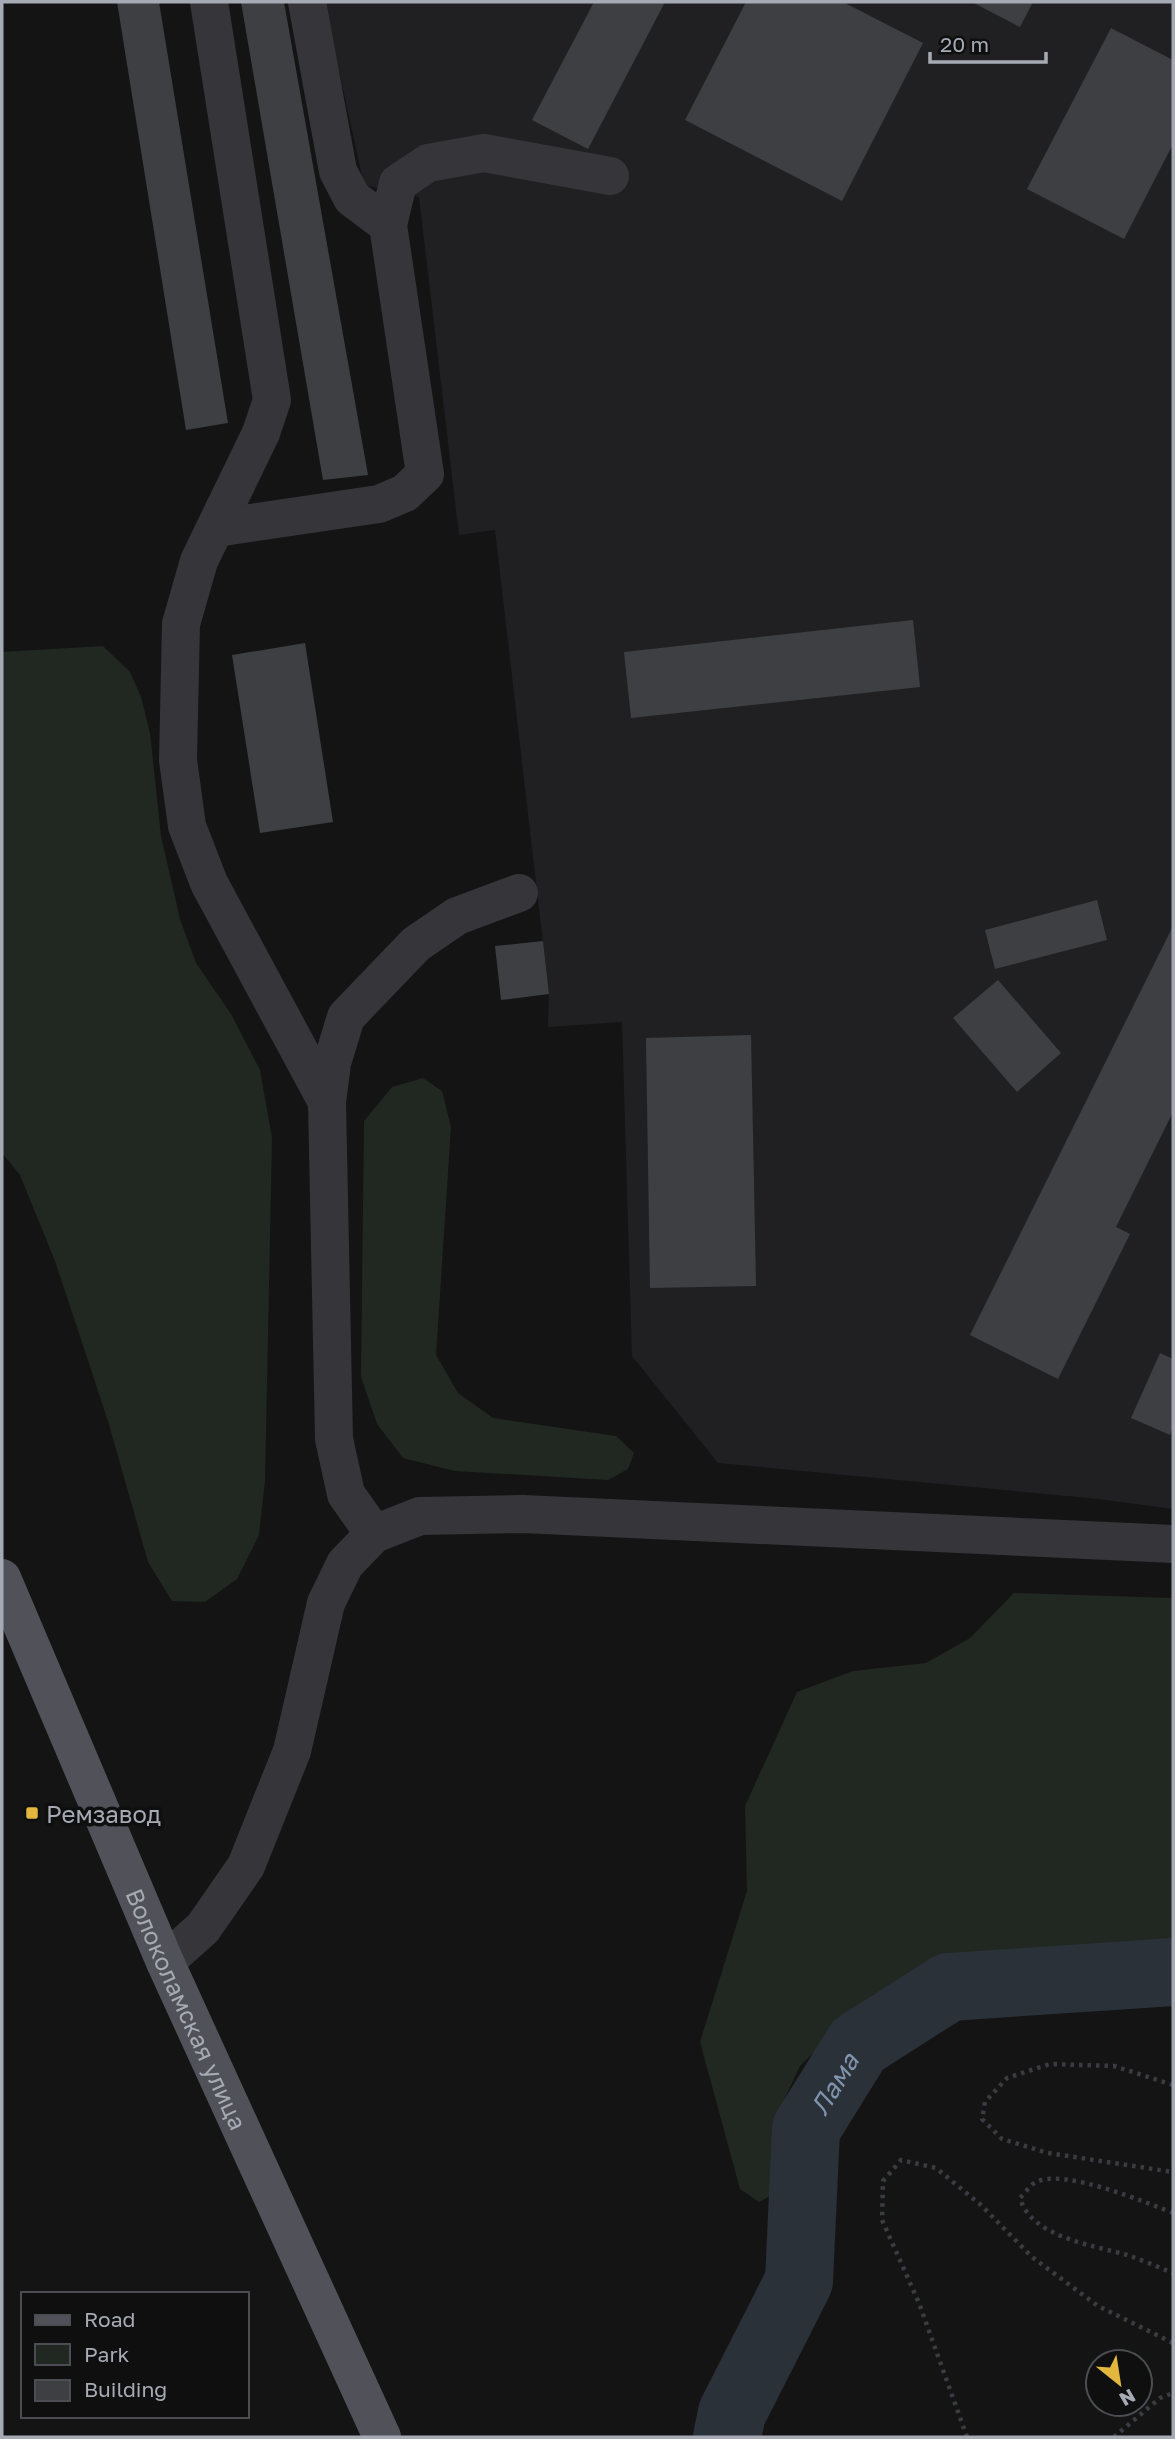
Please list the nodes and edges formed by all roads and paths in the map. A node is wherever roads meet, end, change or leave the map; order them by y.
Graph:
1 (209, 2) edge
2 (307, 2) edge
3 (610, 176) dead end
4 (388, 225) junction
5 (216, 528) junction
6 (519, 893) dead end
7 (327, 1102) junction
8 (374, 1534) junction
9 (1173, 1544) edge
10 (2, 1578) edge
11 (165, 1962) junction
12 (1173, 2085) edge
13 (1173, 2172) edge
14 (1173, 2213) edge
15 (1173, 2273) edge
16 (1173, 2343) edge
17 (1173, 2393) edge
18 (382, 2437) edge
19 (967, 2437) edge
20 (1114, 2437) edge

1 - 5 street
2 - 4 street
3 - 4 street
4 - 5 street
5 - 7 street
6 - 7 street
7 - 8 street
8 - 9 street
8 - 11 street
10 - 11 main road, Волоколамская улица
11 - 18 main road, Волоколамская улица
12 - 13 path
14 - 15 path
16 - 19 path
17 - 20 path

